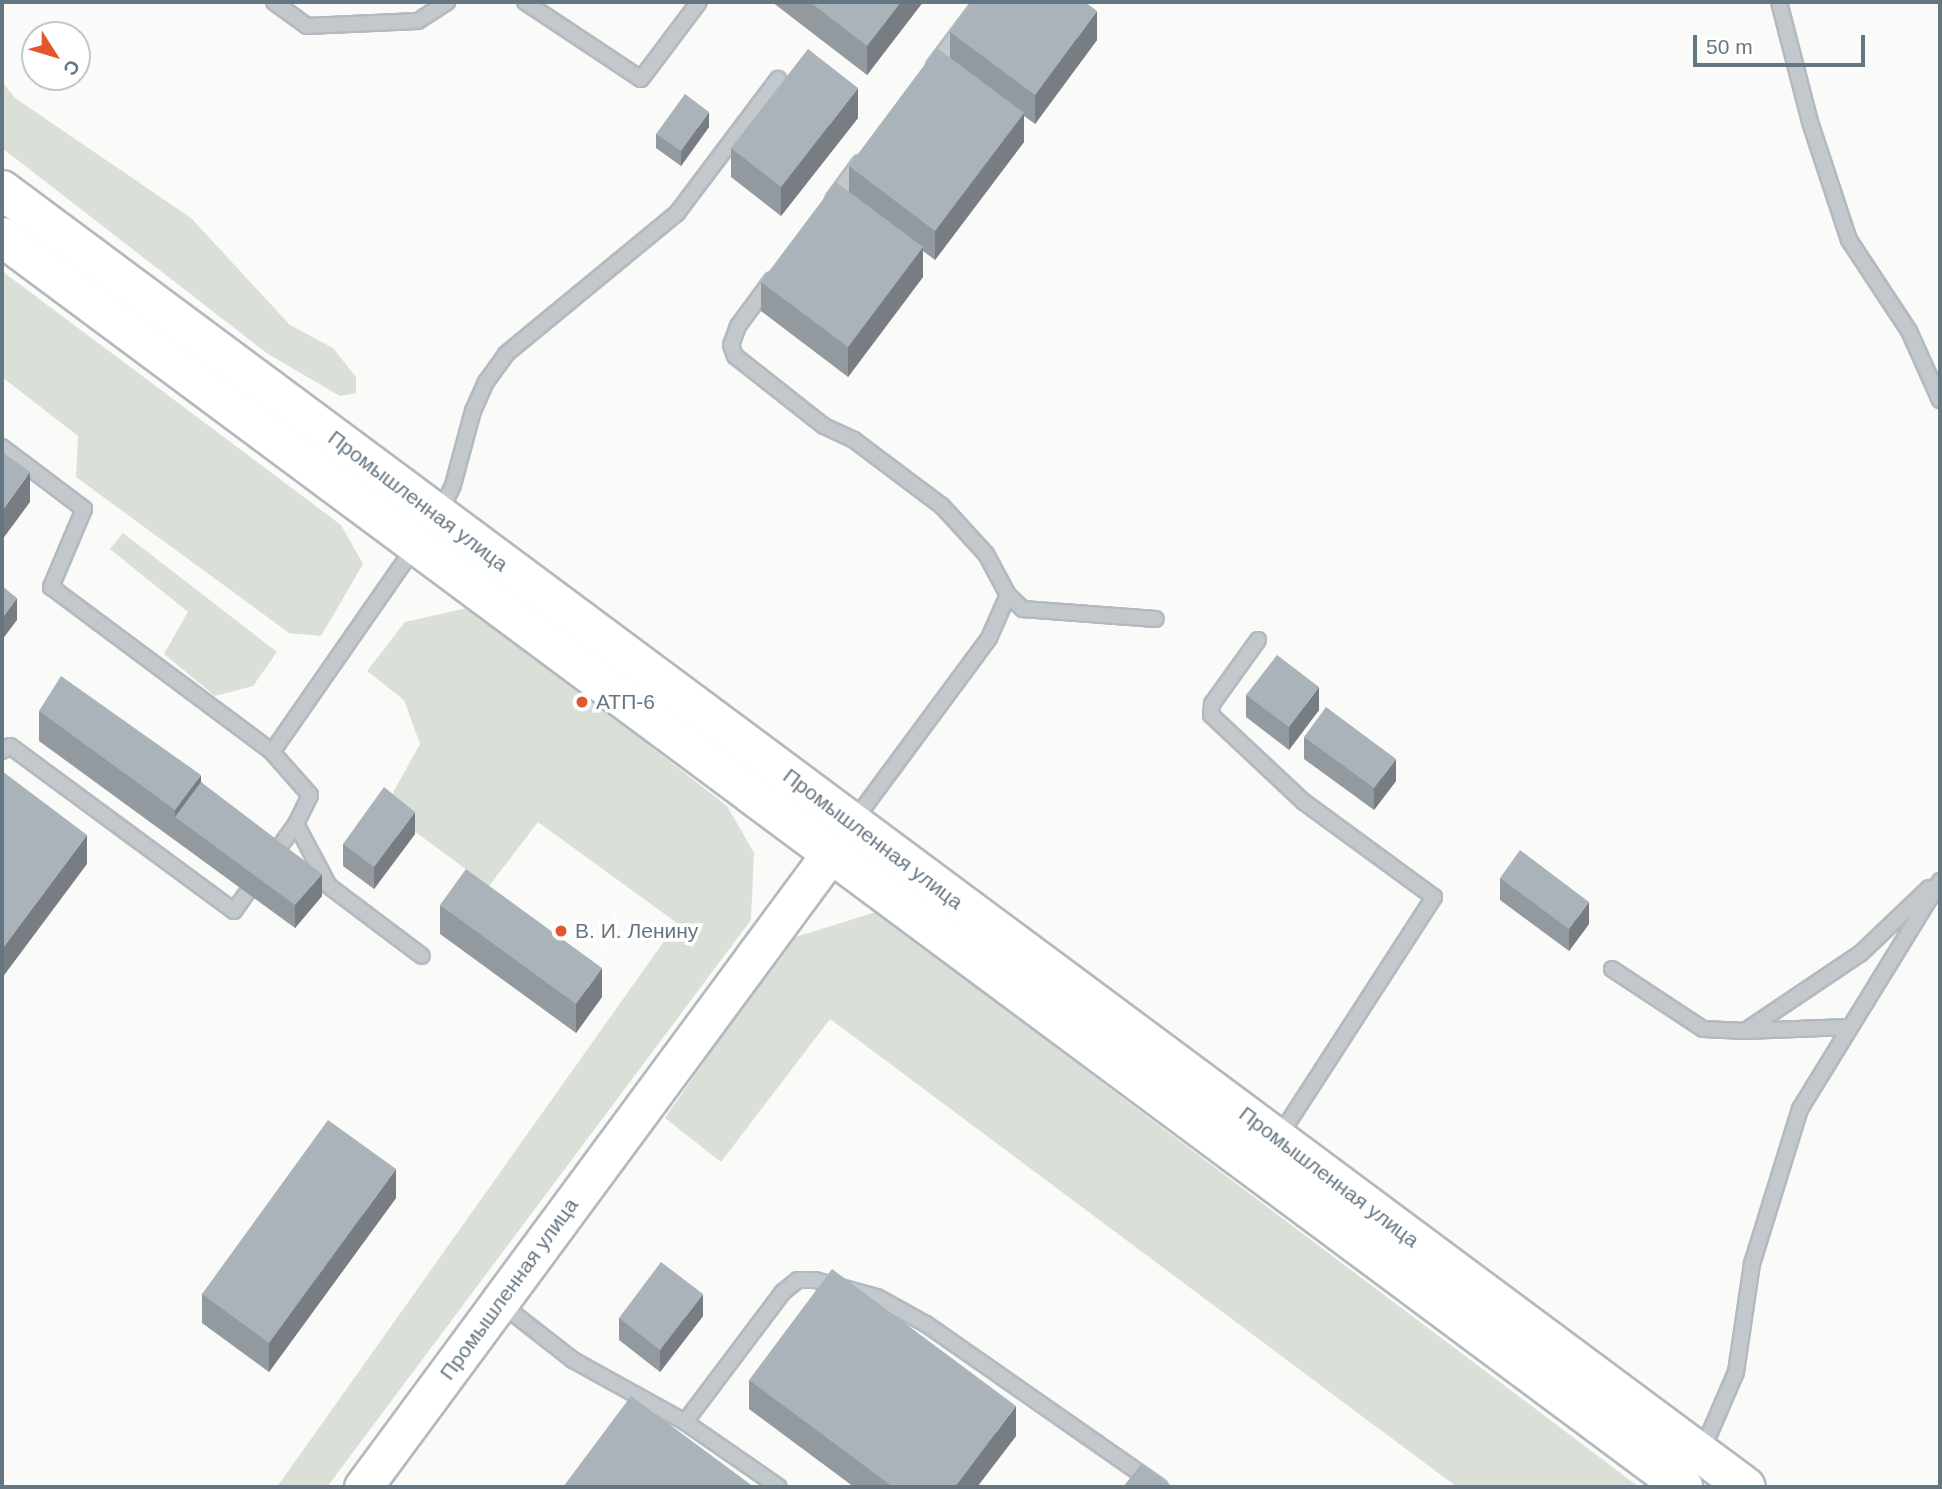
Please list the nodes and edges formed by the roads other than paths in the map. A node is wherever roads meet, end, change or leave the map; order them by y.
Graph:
1 (274, 2) edge
2 (447, 2) edge
3 (525, 2) edge
4 (699, 2) edge
5 (982, 2) edge
6 (1779, 2) edge
7 (925, 77) edge
8 (778, 79) dead end
9 (868, 153) edge
10 (2, 190) edge
11 (819, 218) edge
12 (2, 237) edge
13 (778, 272) edge
14 (1940, 400) edge
15 (2, 447) edge
16 (439, 516) junction
17 (416, 545) junction
18 (1008, 595) junction
19 (1156, 619) dead end
20 (1258, 640) dead end
21 (2, 751) edge
22 (272, 752) junction
23 (769, 808) junction
24 (852, 823) junction
25 (296, 824) junction
26 (830, 854) junction
27 (1940, 879) edge
28 (794, 903) junction
29 (422, 956) dead end
30 (1612, 970) dead end
31 (1848, 1027) junction
32 (1745, 1031) junction
33 (1278, 1139) junction
34 (1255, 1170) junction
35 (499, 1302) junction
36 (685, 1422) junction
37 (1701, 1454) junction
38 (363, 1487) edge
39 (779, 1487) edge
40 (1160, 1487) edge
41 (1683, 1487) edge
42 (1745, 1487) edge

1 - 2 lane
3 - 4 lane
5 - 7 lane
6 - 14 lane
8 - 16 lane
9 - 11 lane
10 - 16 main road, Промышленная улица
12 - 17 main road, Промышленная улица
13 - 18 lane
15 - 22 lane
16 - 17 main road
16 - 24 main road, Промышленная улица
17 - 22 lane
17 - 23 main road, Промышленная улица
18 - 19 lane
18 - 24 lane
20 - 33 lane
21 - 25 lane
22 - 25 lane
23 - 26 main road, Промышленная улица
23 - 28 street
24 - 26 main road
24 - 33 main road, Промышленная улица
25 - 29 lane
26 - 28 street, Промышленная улица
26 - 34 main road, Промышленная улица
27 - 31 lane
27 - 32 lane
28 - 35 street, Промышленная улица
30 - 32 lane
31 - 32 lane
31 - 37 lane
33 - 34 main road
33 - 37 main road, Промышленная улица
34 - 41 main road, Промышленная улица
35 - 36 lane
35 - 38 street, Промышленная улица
36 - 39 lane
36 - 40 lane
37 - 42 main road, Промышленная улица

